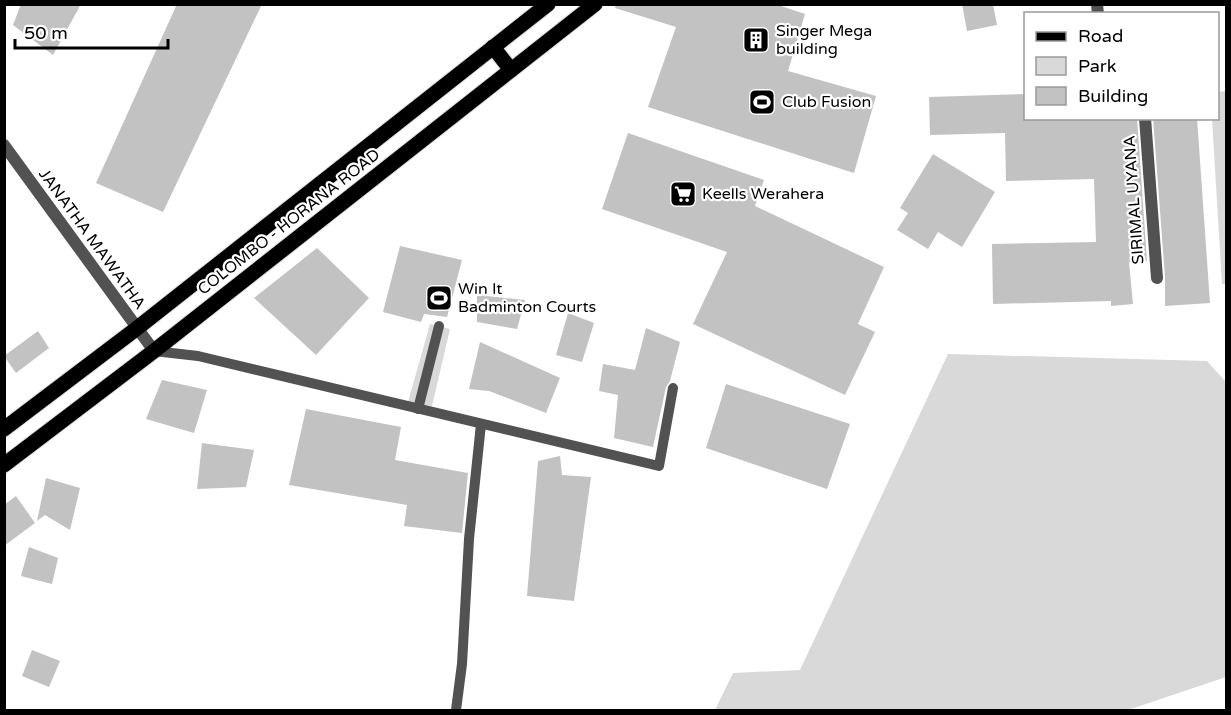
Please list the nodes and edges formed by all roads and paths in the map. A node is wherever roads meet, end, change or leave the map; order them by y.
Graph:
1 (548, 4) edge
2 (595, 4) edge
3 (493, 47) junction
4 (511, 70) junction
5 (1145, 120) edge
6 (4, 145) edge
7 (1157, 278) dead end
8 (439, 327) dead end
9 (136, 329) junction
10 (154, 351) junction
11 (673, 388) dead end
12 (418, 409) junction
13 (481, 424) junction
14 (4, 429) edge
15 (4, 465) edge
16 (456, 711) edge

1 - 3 main road, COLOMBO - HORANA ROAD
2 - 4 main road, COLOMBO - HORANA ROAD
3 - 4 main road
3 - 9 main road, COLOMBO - HORANA ROAD
4 - 10 main road, COLOMBO - HORANA ROAD
5 - 7 street, SIRIMAL UYANA
6 - 9 street, JANATHA MAWATHA
8 - 12 lane
9 - 10 street, JANATHA MAWATHA
9 - 14 main road, COLOMBO - HORANA ROAD
10 - 12 lane
10 - 15 main road, COLOMBO - HORANA ROAD
11 - 13 lane
12 - 13 lane
13 - 16 lane

